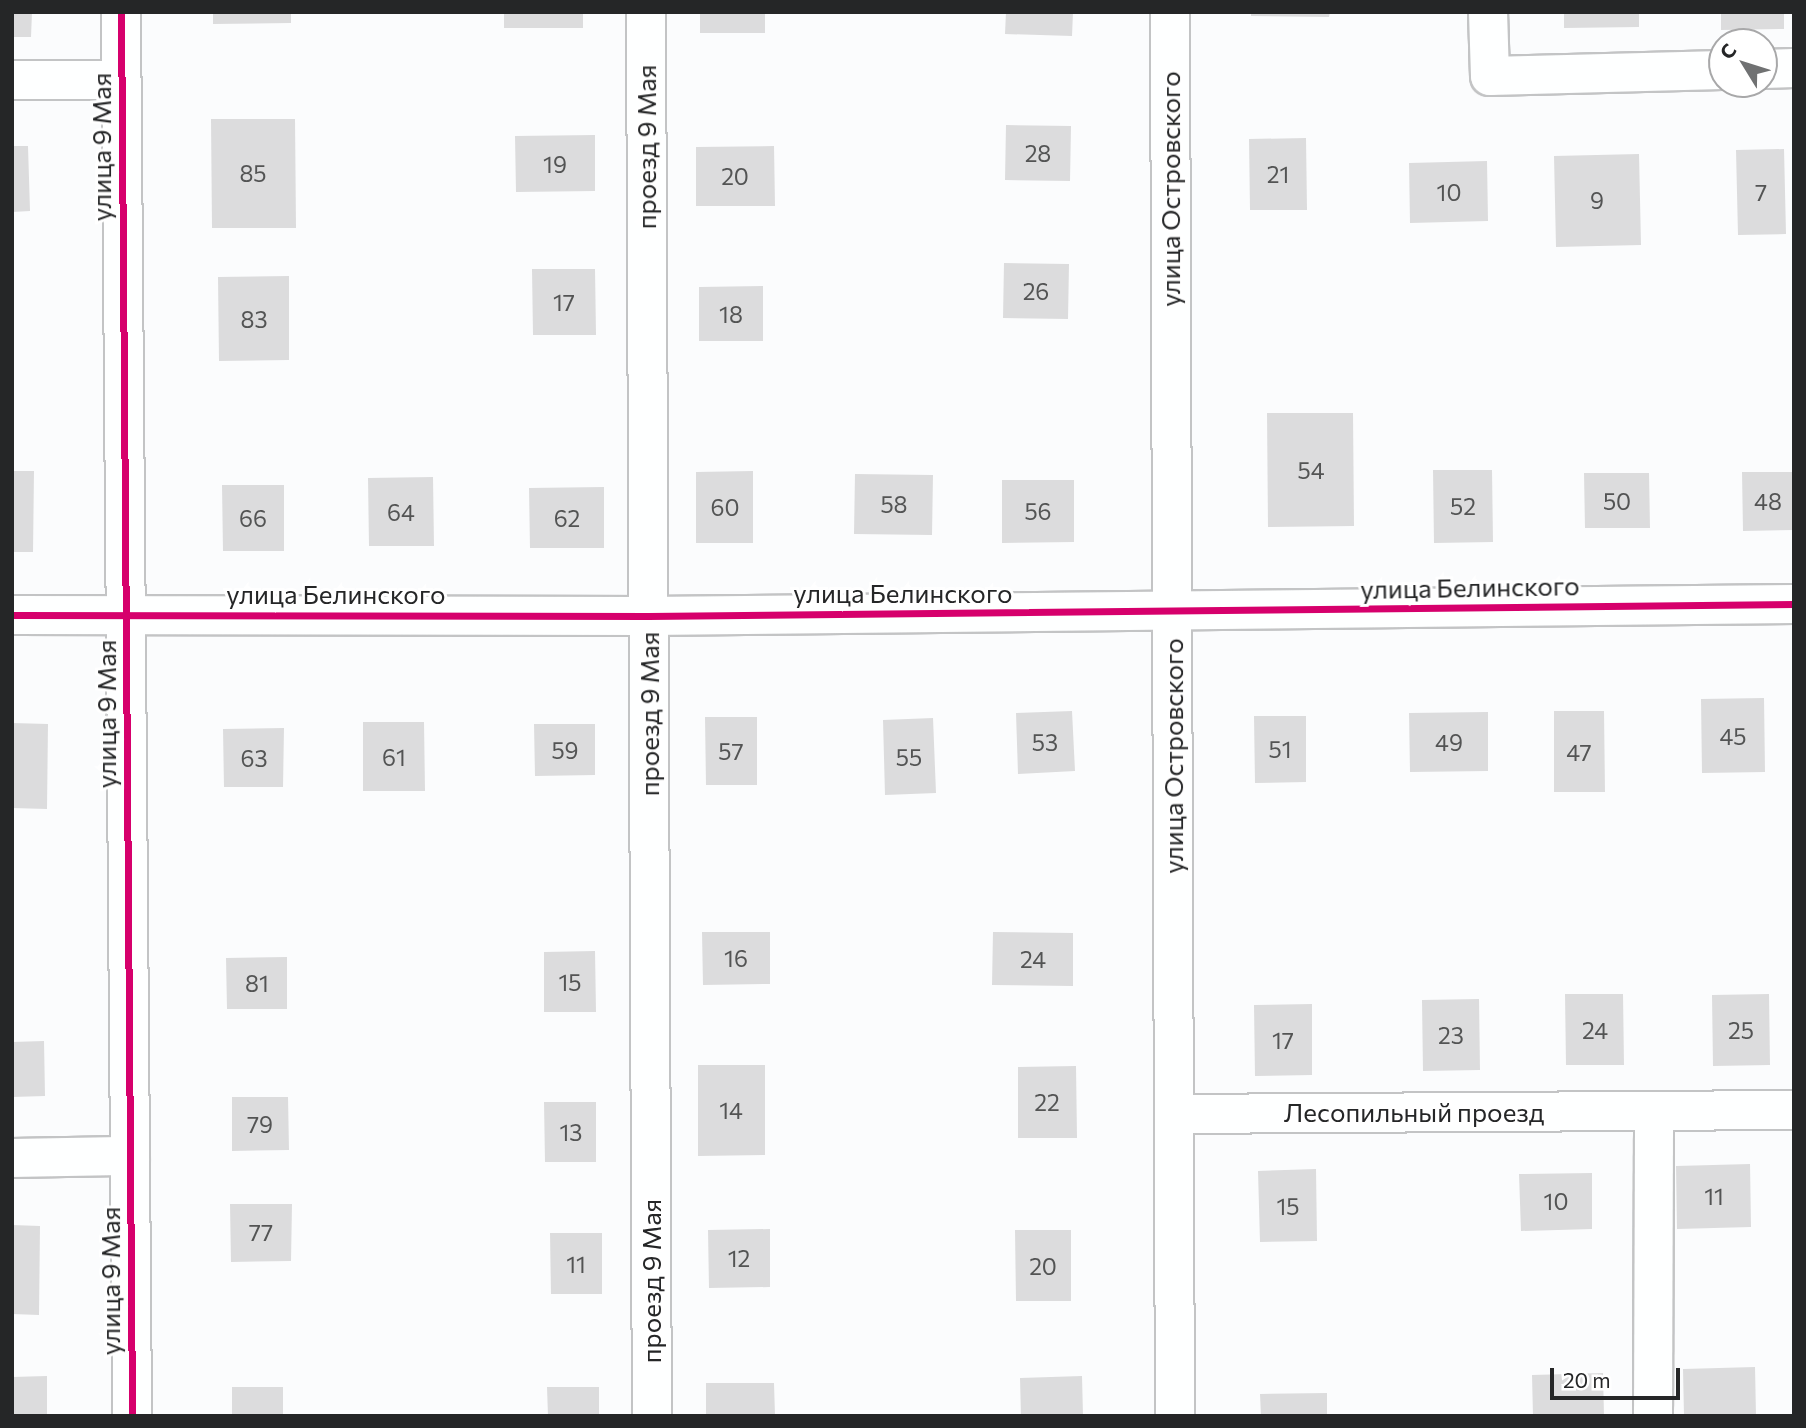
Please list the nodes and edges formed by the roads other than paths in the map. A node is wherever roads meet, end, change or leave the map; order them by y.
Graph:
1 (121, 12) edge
2 (646, 12) edge
3 (1170, 12) edge
4 (1489, 12) edge
5 (1708, 70) edge
6 (12, 80) edge
7 (121, 80) junction
8 (1794, 604) edge
9 (1172, 612) junction
10 (126, 614) junction
11 (12, 615) edge
12 (648, 616) junction
13 (1794, 1110) edge
14 (1654, 1111) junction
15 (1174, 1114) junction
16 (130, 1156) junction
17 (12, 1158) edge
18 (132, 1416) edge
19 (652, 1416) edge
20 (1175, 1416) edge
21 (1653, 1416) edge

1 - 7 street, улица 9 Мая
2 - 12 street, проезд 9 Мая
3 - 9 street, улица Островского
4 - 5 street
6 - 7 street
7 - 10 street, улица 9 Мая
8 - 9 street, улица Белинского
9 - 12 street, улица Белинского
9 - 15 street, улица Островского
10 - 11 street, улица Белинского
10 - 12 street, улица Белинского
10 - 16 street, улица 9 Мая
12 - 19 street, проезд 9 Мая
13 - 14 street, Лесопильный проезд
14 - 15 street, Лесопильный проезд
14 - 21 street
15 - 20 street, улица Островского
16 - 17 street
16 - 18 street, улица 9 Мая

